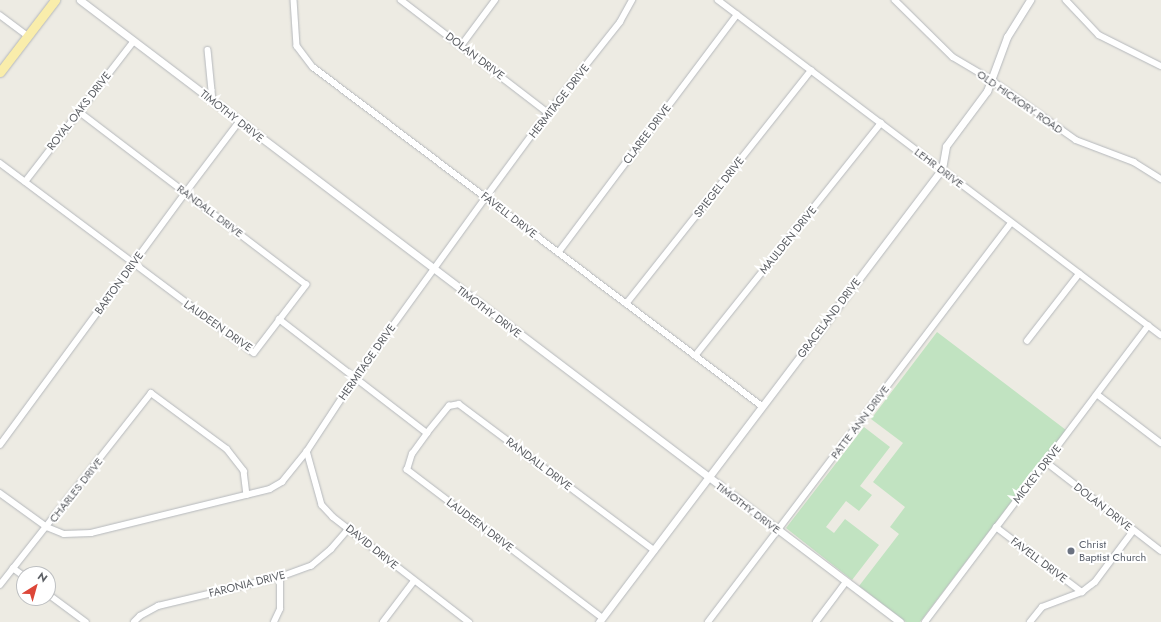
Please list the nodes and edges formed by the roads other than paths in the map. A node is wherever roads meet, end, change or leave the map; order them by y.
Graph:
1 (55, 0) edge
2 (80, 0) edge
3 (294, 0) edge
4 (401, 0) edge
5 (495, 0) edge
6 (632, 0) edge
7 (718, 0) edge
8 (895, 0) edge
9 (1030, 0) edge
10 (1066, 0) edge
11 (0, 15) edge
12 (737, 15) junction
13 (28, 36) junction
14 (134, 41) junction
15 (460, 46) junction
16 (208, 50) dead end
17 (1161, 66) edge
18 (811, 71) junction
19 (0, 72) edge
20 (990, 79) junction
21 (213, 101) junction
22 (78, 112) junction
23 (548, 113) junction
24 (239, 122) junction
25 (881, 124) junction
26 (0, 163) edge
27 (942, 169) junction
28 (1161, 179) edge
29 (25, 182) junction
30 (186, 192) junction
31 (486, 197) junction
32 (1011, 222) junction
33 (558, 253) junction
34 (133, 263) junction
35 (434, 270) junction
36 (1079, 274) junction
37 (626, 304) junction
38 (279, 319) junction
39 (1148, 326) junction
40 (1161, 335) edge
41 (1027, 341) dead end
42 (695, 356) junction
43 (355, 378) junction
44 (1098, 395) junction
45 (762, 406) junction
46 (428, 433) junction
47 (1161, 443) edge
48 (0, 445) edge
49 (307, 451) junction
50 (1046, 462) junction
51 (709, 478) junction
52 (0, 493) edge
53 (247, 495) junction
54 (47, 527) junction
55 (996, 527) junction
56 (349, 528) junction
57 (778, 530) junction
58 (1133, 531) junction
59 (654, 550) junction
60 (1161, 551) edge
61 (13, 568) junction
62 (16, 570) edge
63 (280, 577) junction
64 (414, 581) junction
65 (846, 582) junction
66 (0, 585) edge
67 (1082, 592) junction
68 (56, 600) edge
69 (601, 620) edge
70 (86, 622) edge
71 (134, 622) edge
72 (274, 622) edge
73 (383, 622) edge
74 (469, 622) edge
75 (708, 622) edge
76 (816, 622) edge
77 (900, 622) edge
78 (925, 622) edge
79 (1030, 622) edge

1 - 13 main road
2 - 14 street, TIMOTHY DRIVE
3 - 31 street, FAVELL DRIVE
4 - 15 street, DOLAN DRIVE
5 - 15 street
6 - 23 street, HERMITAGE DRIVE
7 - 12 street, LEHR DRIVE
8 - 20 street, OLD HICKORY ROAD
9 - 20 street, GRACELAND DRIVE
10 - 17 street
11 - 13 street
12 - 18 street, LEHR DRIVE
12 - 33 street, CLAREE DRIVE
13 - 19 main road
14 - 21 street, TIMOTHY DRIVE
14 - 22 street, ROYAL OAKS DRIVE
15 - 23 street, DOLAN DRIVE
16 - 21 street
18 - 25 street, LEHR DRIVE
18 - 37 street, SPIEGEL DRIVE
20 - 27 street, GRACELAND DRIVE
20 - 28 street, OLD HICKORY ROAD
21 - 24 street, TIMOTHY DRIVE
22 - 29 street, ROYAL OAKS DRIVE
22 - 30 street, RANDALL DRIVE
23 - 31 street, HERMITAGE DRIVE
24 - 30 street, BARTON DRIVE
24 - 35 street, TIMOTHY DRIVE
25 - 27 street, LEHR DRIVE
25 - 42 street, MAULDEN DRIVE
26 - 29 street, LAUDEEN DRIVE
27 - 32 street, LEHR DRIVE
27 - 45 street, GRACELAND DRIVE
29 - 34 street, LAUDEEN DRIVE
30 - 34 street, BARTON DRIVE
30 - 38 street, RANDALL DRIVE
31 - 33 street, FAVELL DRIVE
31 - 35 street, HERMITAGE DRIVE
32 - 36 street, LEHR DRIVE
32 - 57 street, PATTE ANN DRIVE
33 - 37 street, FAVELL DRIVE
34 - 38 street, LAUDEEN DRIVE
34 - 48 street, BARTON DRIVE
35 - 43 street, HERMITAGE DRIVE
35 - 51 street, TIMOTHY DRIVE
36 - 39 street, LEHR DRIVE
36 - 41 street
37 - 42 street, FAVELL DRIVE
38 - 43 street
39 - 40 street, LEHR DRIVE
39 - 44 street, MICKEY DRIVE
42 - 45 street, FAVELL DRIVE
43 - 46 street
43 - 49 street, HERMITAGE DRIVE
44 - 47 street
44 - 50 street, MICKEY DRIVE
45 - 51 street, GRACELAND DRIVE
46 - 59 street, RANDALL DRIVE
46 - 69 street, LAUDEEN DRIVE
49 - 53 street, HERMITAGE DRIVE
49 - 56 street, DAVID DRIVE
50 - 55 street, MICKEY DRIVE
50 - 58 street, DOLAN DRIVE
51 - 57 street, TIMOTHY DRIVE
51 - 59 street, GRACELAND DRIVE
52 - 54 street, HERMITAGE DRIVE
53 - 54 street, HERMITAGE DRIVE
53 - 54 street, CHARLES DRIVE
54 - 61 street, CHARLES DRIVE
55 - 67 street, FAVELL DRIVE
55 - 78 street, MICKEY DRIVE
56 - 63 street, FARONIA DRIVE
56 - 64 street, DAVID DRIVE
57 - 65 street, TIMOTHY DRIVE
57 - 75 street, PATTE ANN DRIVE
58 - 60 street, DOLAN DRIVE
58 - 67 street
59 - 69 street, GRACELAND DRIVE
61 - 62 street
61 - 66 street, CHARLES DRIVE
63 - 71 street, FARONIA DRIVE
63 - 72 street
64 - 73 street
64 - 74 street, DAVID DRIVE
65 - 76 street
65 - 77 street, TIMOTHY DRIVE
67 - 79 street
68 - 70 street

